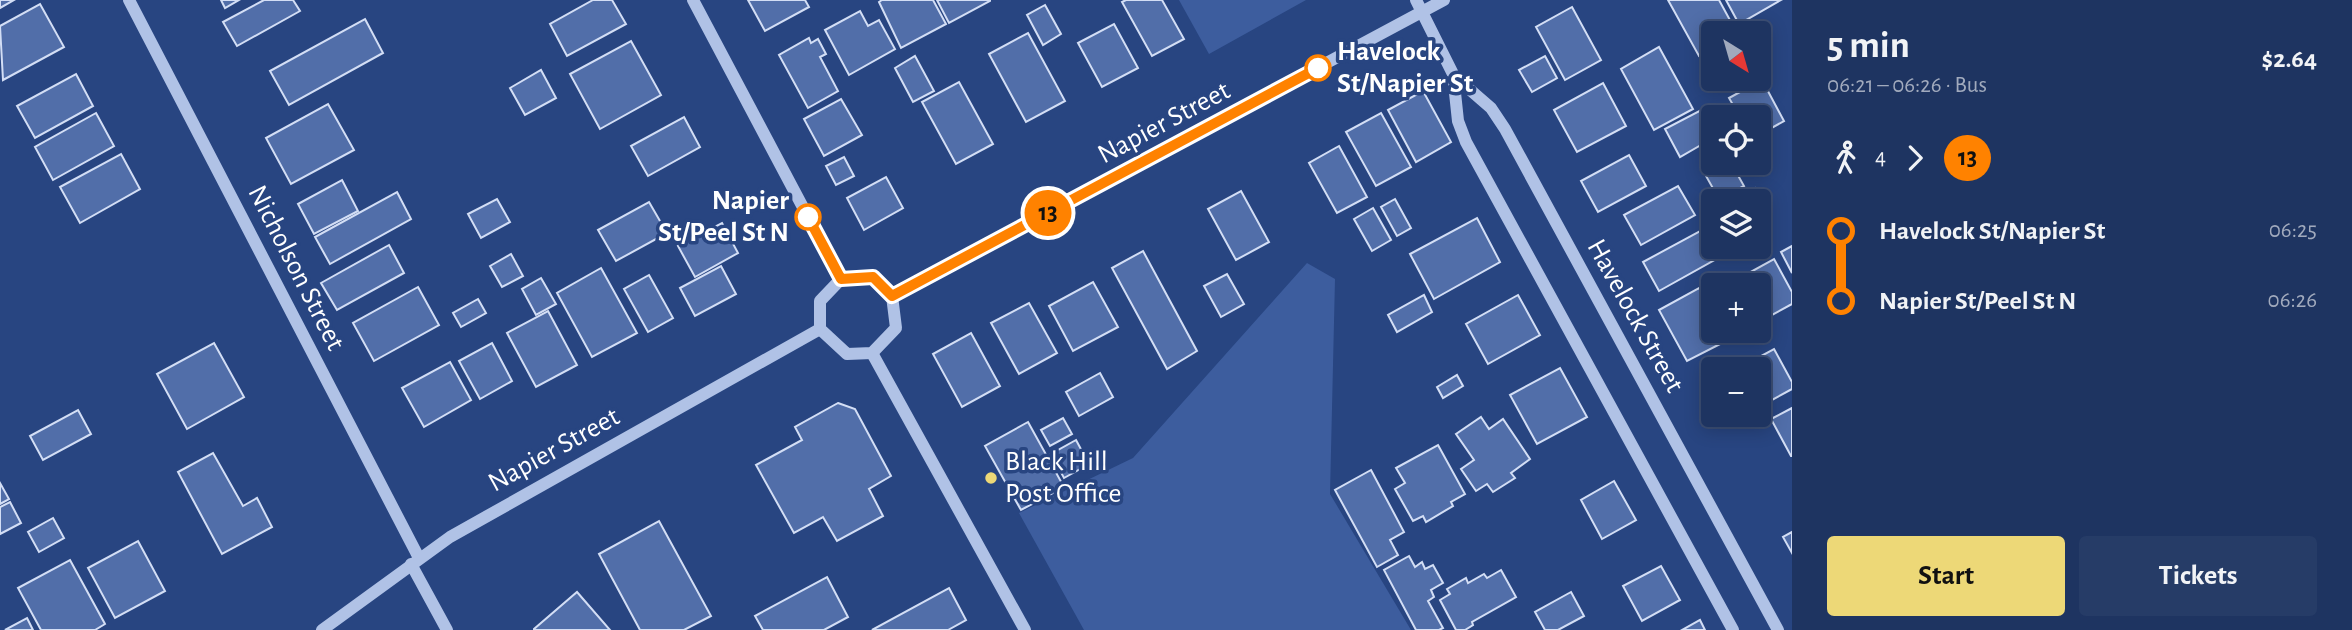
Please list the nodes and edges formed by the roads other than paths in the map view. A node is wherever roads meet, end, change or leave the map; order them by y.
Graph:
1 (129, 0) edge
2 (693, 0) edge
3 (1416, 0) edge
4 (1444, 0) edge
5 (1422, 12) junction
6 (1453, 75) junction
7 (841, 279) junction
8 (892, 296) junction
9 (820, 329) junction
10 (873, 353) junction
11 (415, 561) junction
12 (322, 630) edge
13 (447, 630) edge
14 (1025, 630) edge
15 (1733, 630) edge
16 (1778, 630) edge

1 - 11 street, Nicholson Street
2 - 7 street
3 - 5 street, Havelock Street
4 - 5 street, Napier Street
5 - 6 street, Havelock Street
5 - 8 street, Napier Street
6 - 15 street, Havelock Street
6 - 16 street, Havelock Street
7 - 8 street
7 - 9 street
8 - 10 street
9 - 10 street
9 - 11 street, Napier Street
10 - 14 street
11 - 12 street, Napier Street
11 - 13 street, Nicholson Street

